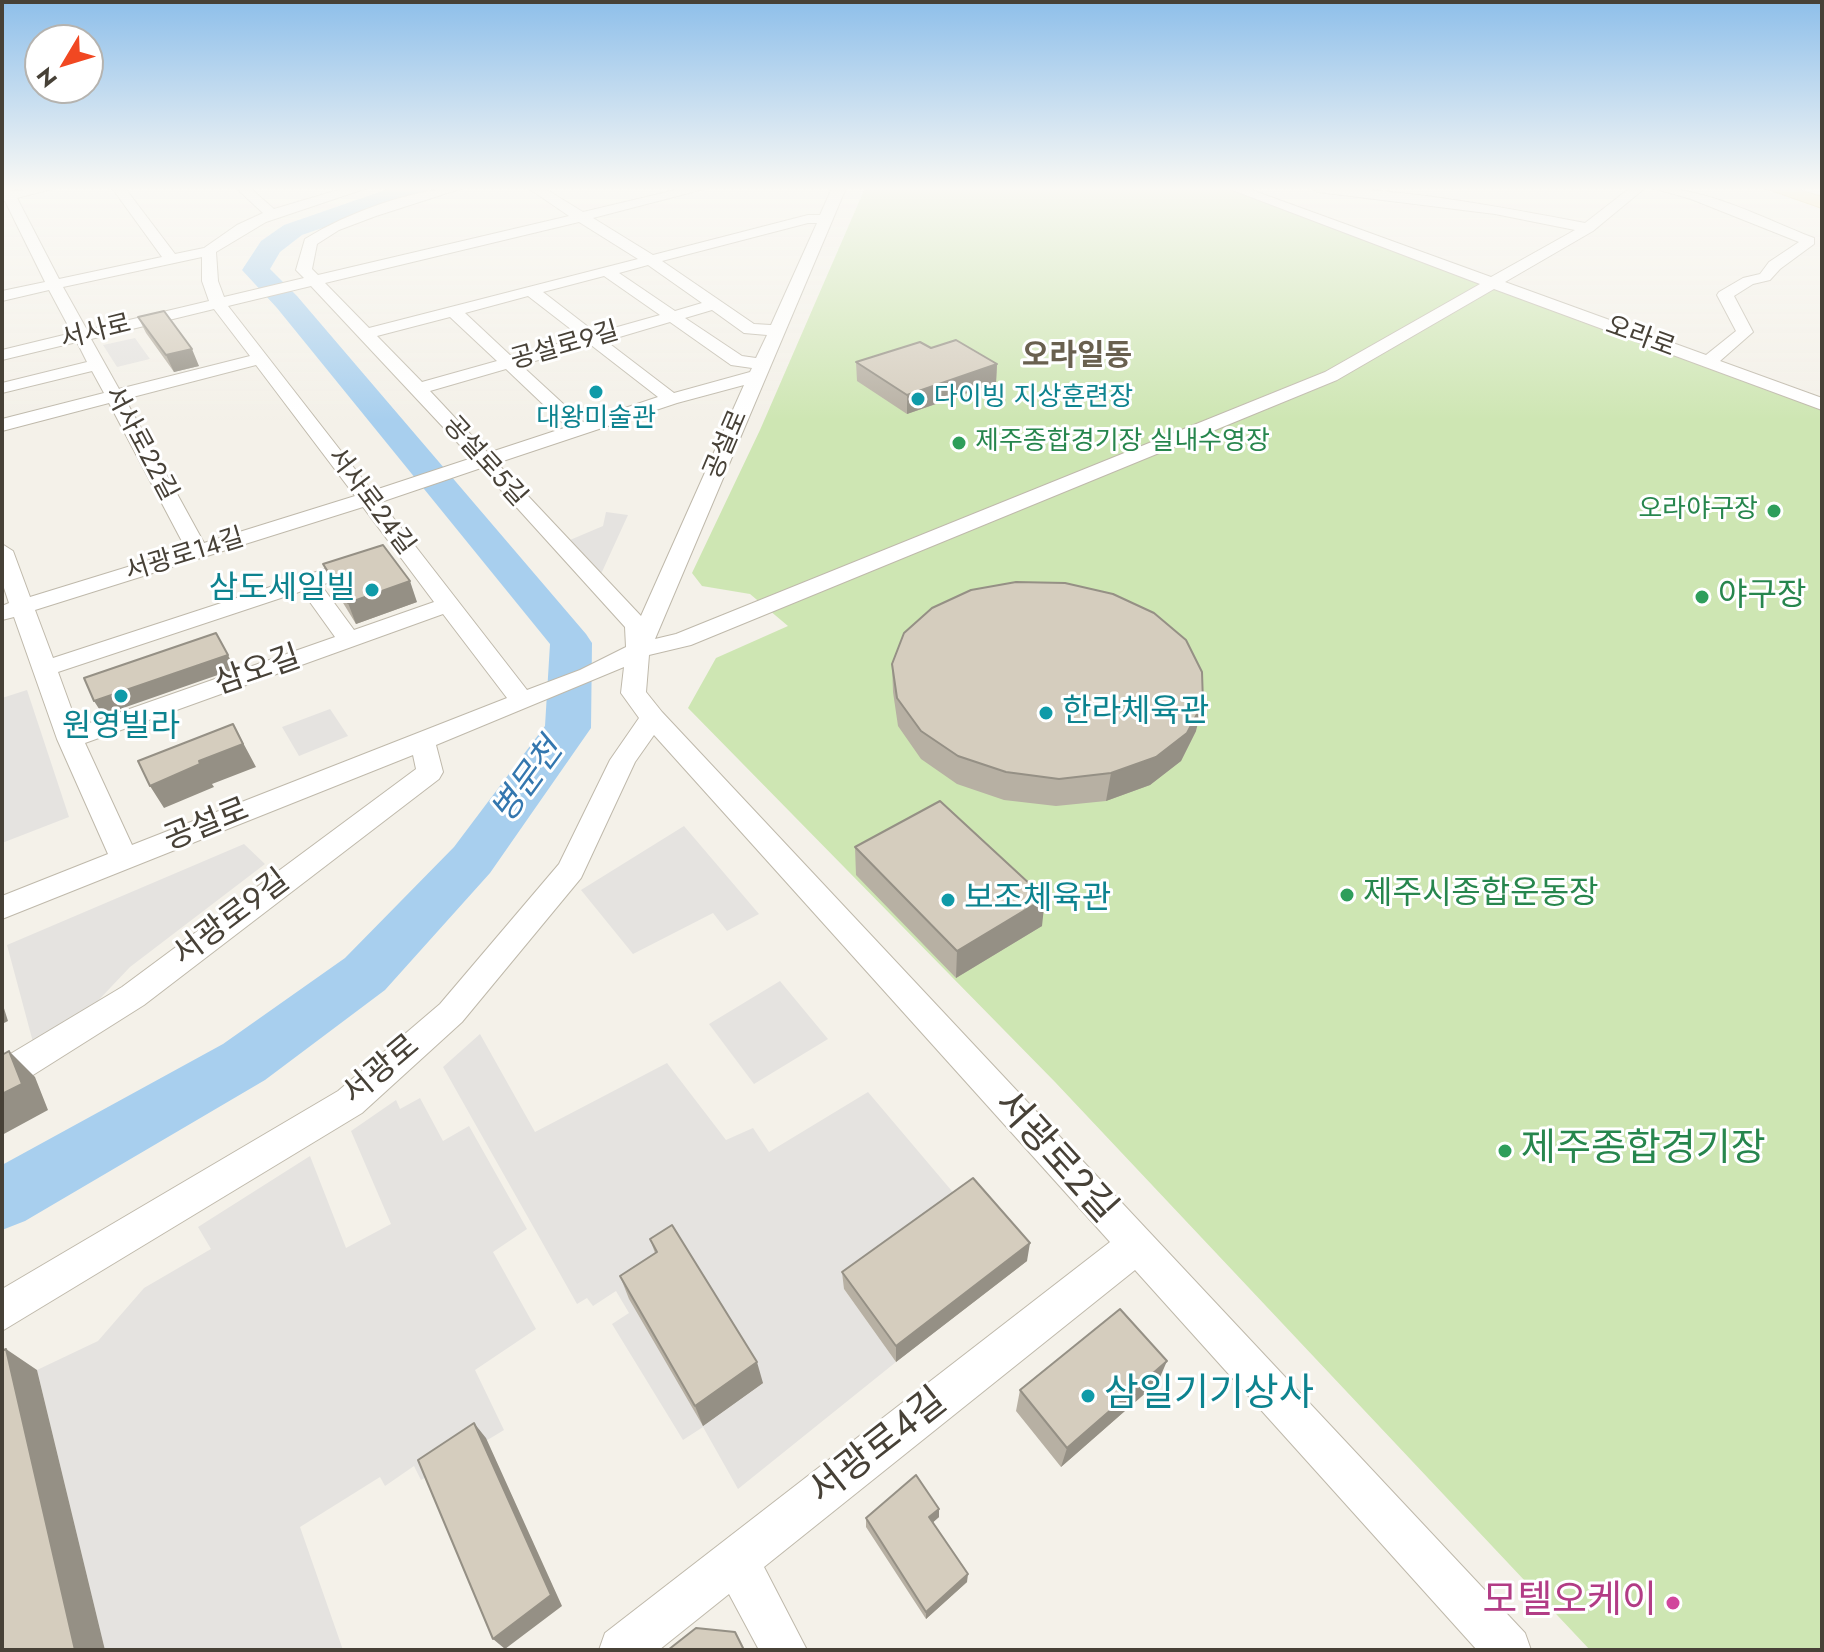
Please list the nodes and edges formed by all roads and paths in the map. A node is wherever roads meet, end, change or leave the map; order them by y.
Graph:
1 (43, 265) edge
2 (144, 265) edge
3 (209, 265) edge
4 (305, 265) edge
5 (379, 265) edge
6 (625, 265) edge
7 (657, 265) edge
8 (806, 265) edge
9 (1442, 265) edge
10 (1523, 265) edge
11 (1772, 265) edge
12 (605, 270) junction
13 (308, 282) junction
14 (1491, 283) junction
15 (54, 285) junction
16 (530, 290) junction
17 (2, 296) edge
18 (228, 300) junction
19 (713, 305) junction
20 (452, 310) junction
21 (671, 317) junction
22 (778, 331) junction
23 (364, 334) junction
24 (82, 336) junction
25 (591, 339) junction
26 (2, 355) edge
27 (263, 358) junction
28 (1708, 362) junction
29 (509, 363) junction
30 (99, 364) junction
31 (760, 370) junction
32 (24, 382) junction
33 (2, 388) edge
34 (418, 389) junction
35 (113, 397) junction
36 (671, 399) junction
37 (1822, 404) edge
38 (43, 414) junction
39 (2, 425) edge
40 (579, 428) junction
41 (475, 463) junction
42 (375, 497) junction
43 (406, 550) junction
44 (2, 551) edge
45 (199, 553) junction
46 (307, 582) junction
47 (447, 605) junction
48 (11, 610) edge
49 (349, 640) junction
50 (638, 650) junction
51 (43, 669) junction
52 (522, 701) junction
53 (653, 718) junction
54 (70, 739) junction
55 (422, 740) junction
56 (124, 859) junction
57 (2, 908) edge
58 (2, 1077) edge
59 (1135, 1246) junction
60 (2, 1311) edge
61 (736, 1561) junction
62 (622, 1650) edge
63 (784, 1650) edge
64 (1508, 1650) edge

1 - 15 street, 서사로22길
2 - 15 street
3 - 18 street
4 - 13 street
5 - 13 street
6 - 12 street
7 - 19 street
8 - 22 street, 공설로
9 - 14 street, 오라로
10 - 14 street
11 - 28 street
12 - 16 street
12 - 21 street
13 - 18 street, 서사로
13 - 23 street, 공설로5길
14 - 28 street, 오라로
14 - 50 street
15 - 17 street
15 - 24 street, 서사로22길
16 - 20 street
16 - 25 street
18 - 24 street, 서사로
18 - 27 street, 서사로24길
19 - 21 street, 공설로9길
19 - 22 street
20 - 23 street
20 - 29 street
21 - 25 street, 공설로9길
21 - 31 street
22 - 31 street, 공설로
23 - 34 street, 공설로5길
24 - 26 street, 서사로
24 - 30 street, 서사로22길
25 - 29 street, 공설로9길
25 - 36 street
27 - 35 street
27 - 42 street, 서사로24길
28 - 37 street, 오라로
29 - 34 street, 공설로9길
29 - 40 street
30 - 32 street
30 - 35 street, 서사로22길
31 - 36 street, 서광로14길
31 - 50 street, 공설로
32 - 33 street
32 - 38 street
34 - 41 street, 공설로5길
35 - 38 street
35 - 45 street, 서사로22길
36 - 40 street, 서광로14길
38 - 39 street
40 - 41 street, 서광로14길
41 - 42 street, 서광로14길
41 - 50 street, 공설로5길
42 - 43 street, 서사로24길
42 - 45 street, 서광로14길
43 - 46 street
43 - 47 street, 서사로24길
44 - 48 street
45 - 48 street, 서광로14길
46 - 49 street
46 - 51 street
47 - 49 street, 삼오길
47 - 52 street, 서사로24길
48 - 51 street
49 - 54 street, 삼오길
50 - 52 street, 공설로
50 - 53 street, 서광로2길
51 - 54 street
52 - 55 street, 공설로
53 - 59 street, 서광로2길
53 - 60 street, 서광로
54 - 56 street
55 - 56 street, 공설로
55 - 58 street, 서광로9길
56 - 57 street, 공설로
59 - 61 street, 서광로4길
59 - 64 street, 서광로2길
61 - 62 street, 서광로4길
61 - 63 street

